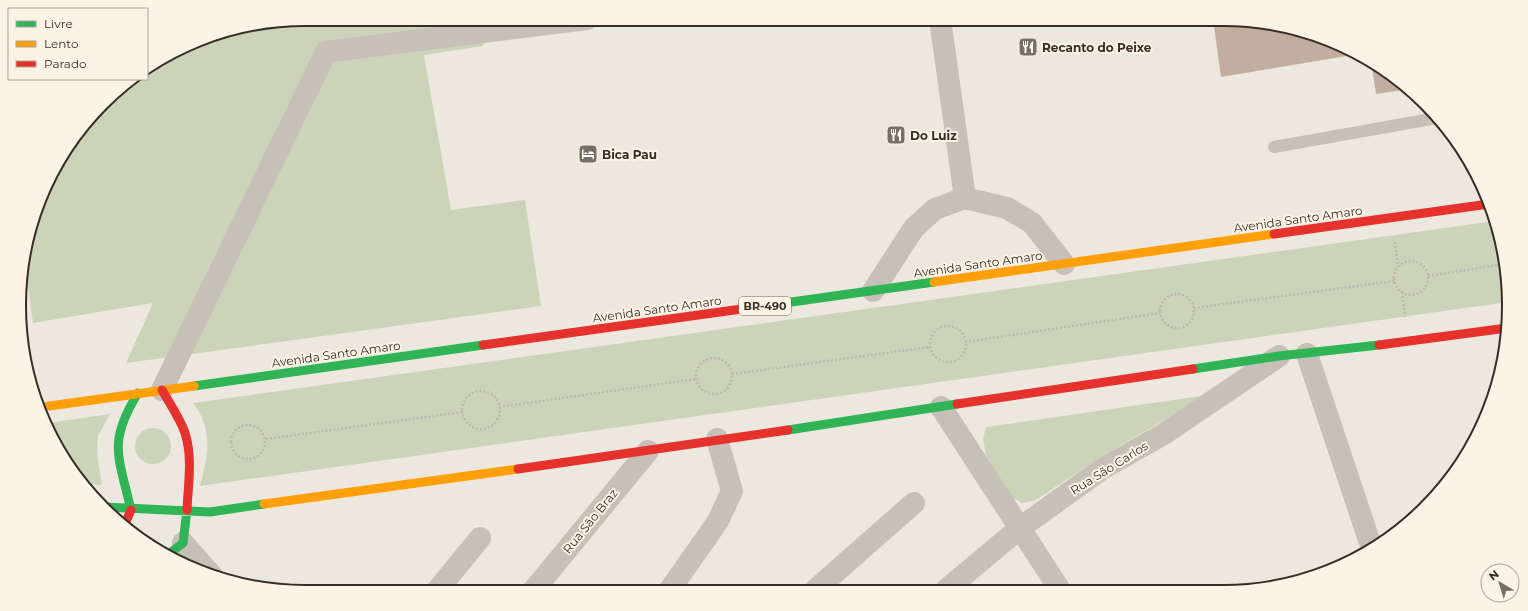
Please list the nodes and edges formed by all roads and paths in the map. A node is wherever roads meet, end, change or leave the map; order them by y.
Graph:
1 (532, 26) edge
2 (941, 26) edge
3 (1431, 119) edge
4 (1274, 147) dead end
5 (965, 198) junction
6 (1483, 205) edge
7 (1394, 236) dead end
8 (1064, 264) junction
9 (1499, 265) edge
10 (1398, 267) junction
11 (1428, 276) junction
12 (1394, 282) junction
13 (873, 290) junction
14 (1402, 291) junction
15 (1194, 308) junction
16 (1160, 313) junction
17 (1405, 317) dead end
18 (1501, 329) edge
19 (965, 342) junction
20 (930, 347) junction
21 (1307, 354) junction
22 (1279, 356) junction
23 (732, 374) junction
24 (696, 379) junction
25 (162, 390) junction
26 (138, 393) junction
27 (499, 406) junction
28 (45, 407) edge
29 (941, 407) junction
30 (463, 412) junction
31 (266, 439) junction
32 (717, 439) junction
33 (648, 451) junction
34 (914, 503) dead end
35 (113, 508) edge
36 (131, 510) junction
37 (187, 510) junction
38 (126, 520) edge
39 (1020, 528) junction
40 (480, 538) dead end
41 (1370, 543) edge
42 (177, 548) edge
43 (195, 562) edge
44 (442, 585) edge
45 (538, 585) edge
46 (673, 585) edge
47 (821, 585) edge
48 (952, 585) edge
49 (1057, 585) edge

1 - 25 street
2 - 5 street
3 - 4 lane
5 - 8 street
5 - 13 street
6 - 8 main road, Avenida Santo Amaro / BR-490
7 - 10 path
8 - 13 main road, Avenida Santo Amaro / BR-490
9 - 11 path
10 - 11 path
10 - 12 path
11 - 14 path
12 - 14 path
12 - 15 path
13 - 25 main road, Avenida Santo Amaro / BR-490
14 - 17 path
15 - 16 path
15 - 16 path
16 - 19 path
18 - 21 main road
19 - 20 path
19 - 20 path
20 - 23 path
21 - 22 main road
21 - 41 street
22 - 29 main road
22 - 39 street, Rua São Carlos
23 - 24 path
23 - 24 path
24 - 27 path
25 - 26 main road, Avenida Santo Amaro / BR-490
25 - 37 main road
26 - 28 main road, Avenida Santo Amaro / BR-490
26 - 36 main road
27 - 30 path
27 - 30 path
29 - 32 main road
29 - 39 street
30 - 31 path
31 - 31 path
32 - 33 main road
32 - 46 street
33 - 37 main road
33 - 45 street, Rua São Braz
34 - 47 street
35 - 36 main road
36 - 37 main road
36 - 38 main road
37 - 42 main road
39 - 48 street, Rua São Carlos
39 - 49 street
40 - 44 street
42 - 43 street

